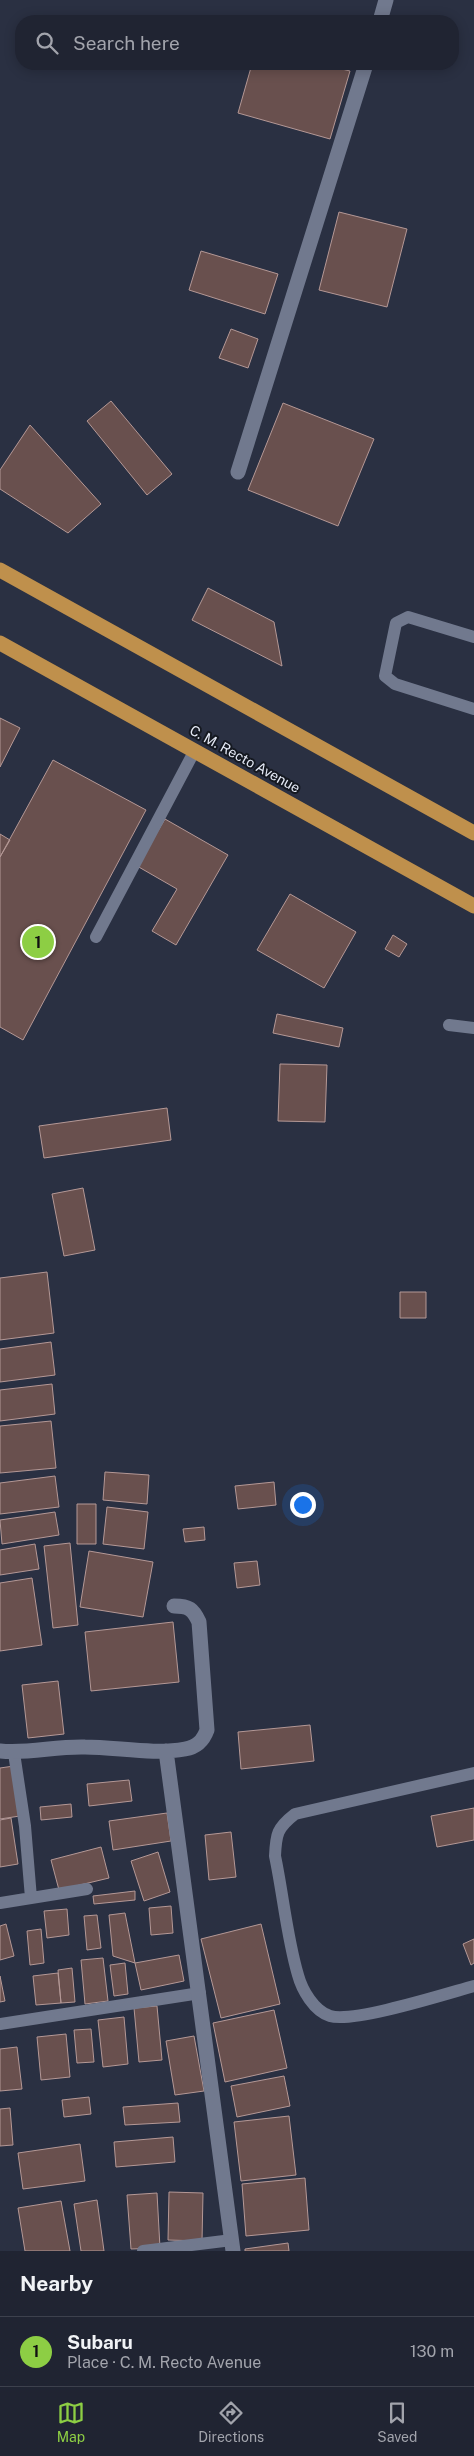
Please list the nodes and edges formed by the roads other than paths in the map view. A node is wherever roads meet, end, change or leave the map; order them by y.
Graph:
1 (386, 0) edge
2 (382, 15) edge
3 (364, 70) edge
4 (238, 472) dead end
5 (0, 570) edge
6 (474, 637) edge
7 (0, 643) edge
8 (474, 709) edge
9 (195, 750) junction
10 (474, 833) edge
11 (474, 906) edge
12 (96, 938) dead end
13 (449, 1025) dead end
14 (474, 1028) edge
15 (174, 1606) dead end
16 (166, 1751) junction
17 (7, 1752) edge
18 (474, 1773) edge
19 (87, 1889) dead end
20 (30, 1898) junction
21 (0, 1903) edge
22 (474, 1986) edge
23 (200, 1993) junction
24 (0, 2024) edge
25 (233, 2245) edge
26 (144, 2251) edge

1 - 2 street
3 - 4 street
5 - 10 highway
6 - 8 lane
7 - 9 highway, C. M. Recto Avenue
9 - 11 highway, C. M. Recto Avenue
9 - 12 lane
13 - 14 lane
15 - 16 street
16 - 17 street
16 - 23 street
17 - 20 lane
18 - 22 lane
19 - 20 lane
20 - 21 lane
23 - 24 lane
23 - 25 street
25 - 26 lane

